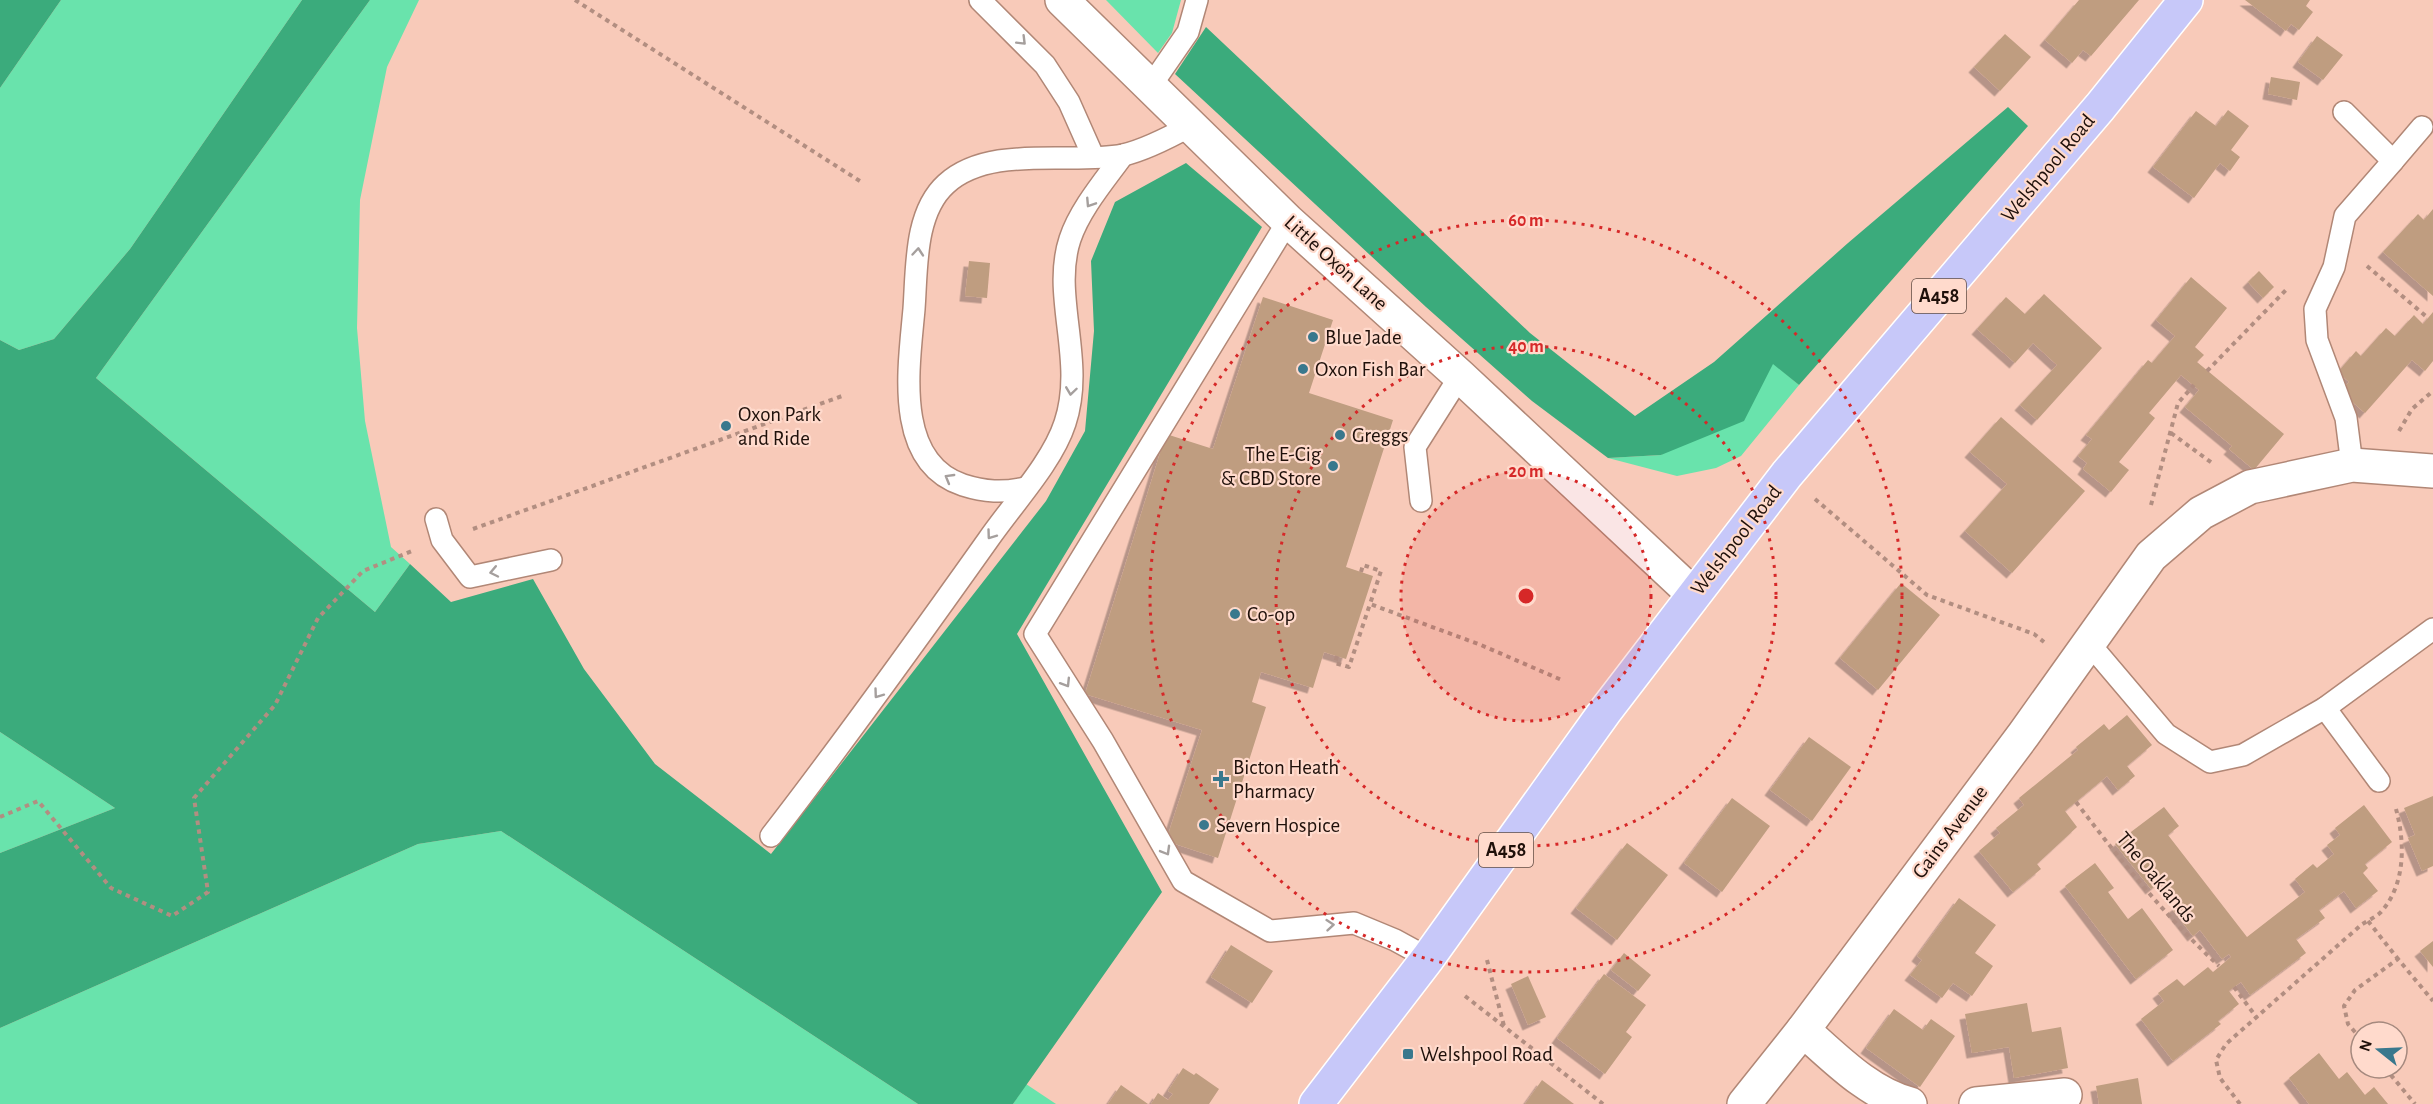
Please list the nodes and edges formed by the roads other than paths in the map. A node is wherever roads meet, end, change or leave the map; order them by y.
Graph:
1 (981, 0) edge
2 (1062, 0) edge
3 (1197, 0) edge
4 (2186, 0) edge
5 (1150, 87) junction
6 (2344, 112) dead end
7 (1190, 126) junction
8 (2422, 127) dead end
9 (1123, 155) junction
10 (1093, 156) junction
11 (2393, 161) junction
12 (1288, 220) junction
13 (1460, 376) junction
14 (2352, 465) junction
15 (2433, 471) edge
16 (1025, 488) junction
17 (1421, 501) dead end
18 (436, 519) dead end
19 (551, 560) dead end
20 (1694, 595) junction
21 (2433, 628) edge
22 (2081, 653) junction
23 (2325, 708) junction
24 (2379, 781) road end
25 (771, 836) dead end
26 (1428, 958) junction
27 (1803, 1030) junction
28 (2065, 1095) dead end
29 (1316, 1104) edge
30 (1744, 1104) edge
31 (1910, 1104) edge
32 (1976, 1104) edge

1 -> 10 lane
2 - 5 street, Little Oxon Lane
3 - 5 lane
4 - 20 main road, Welshpool Road / A458
5 - 7 street, Little Oxon Lane
6 - 11 lane
7 - 9 lane
7 - 12 street, Little Oxon Lane
8 - 11 lane
9 - 10 lane
9 -> 16 lane
16 -> 10 lane
11 - 14 lane
12 - 13 street, Little Oxon Lane
12 -> 26 lane
13 - 17 lane
13 - 20 street, Little Oxon Lane
14 - 15 street, Gains Avenue
14 - 22 street, Gains Avenue
16 -> 25 lane
19 -> 18 lane
20 - 26 main road, Welshpool Road / A458
21 - 23 lane
22 - 23 lane
22 - 27 street, Gains Avenue
23 - 24 lane
26 - 29 main road, Welshpool Road / A458
27 - 30 street, Gains Avenue
27 - 31 street
28 - 32 street

